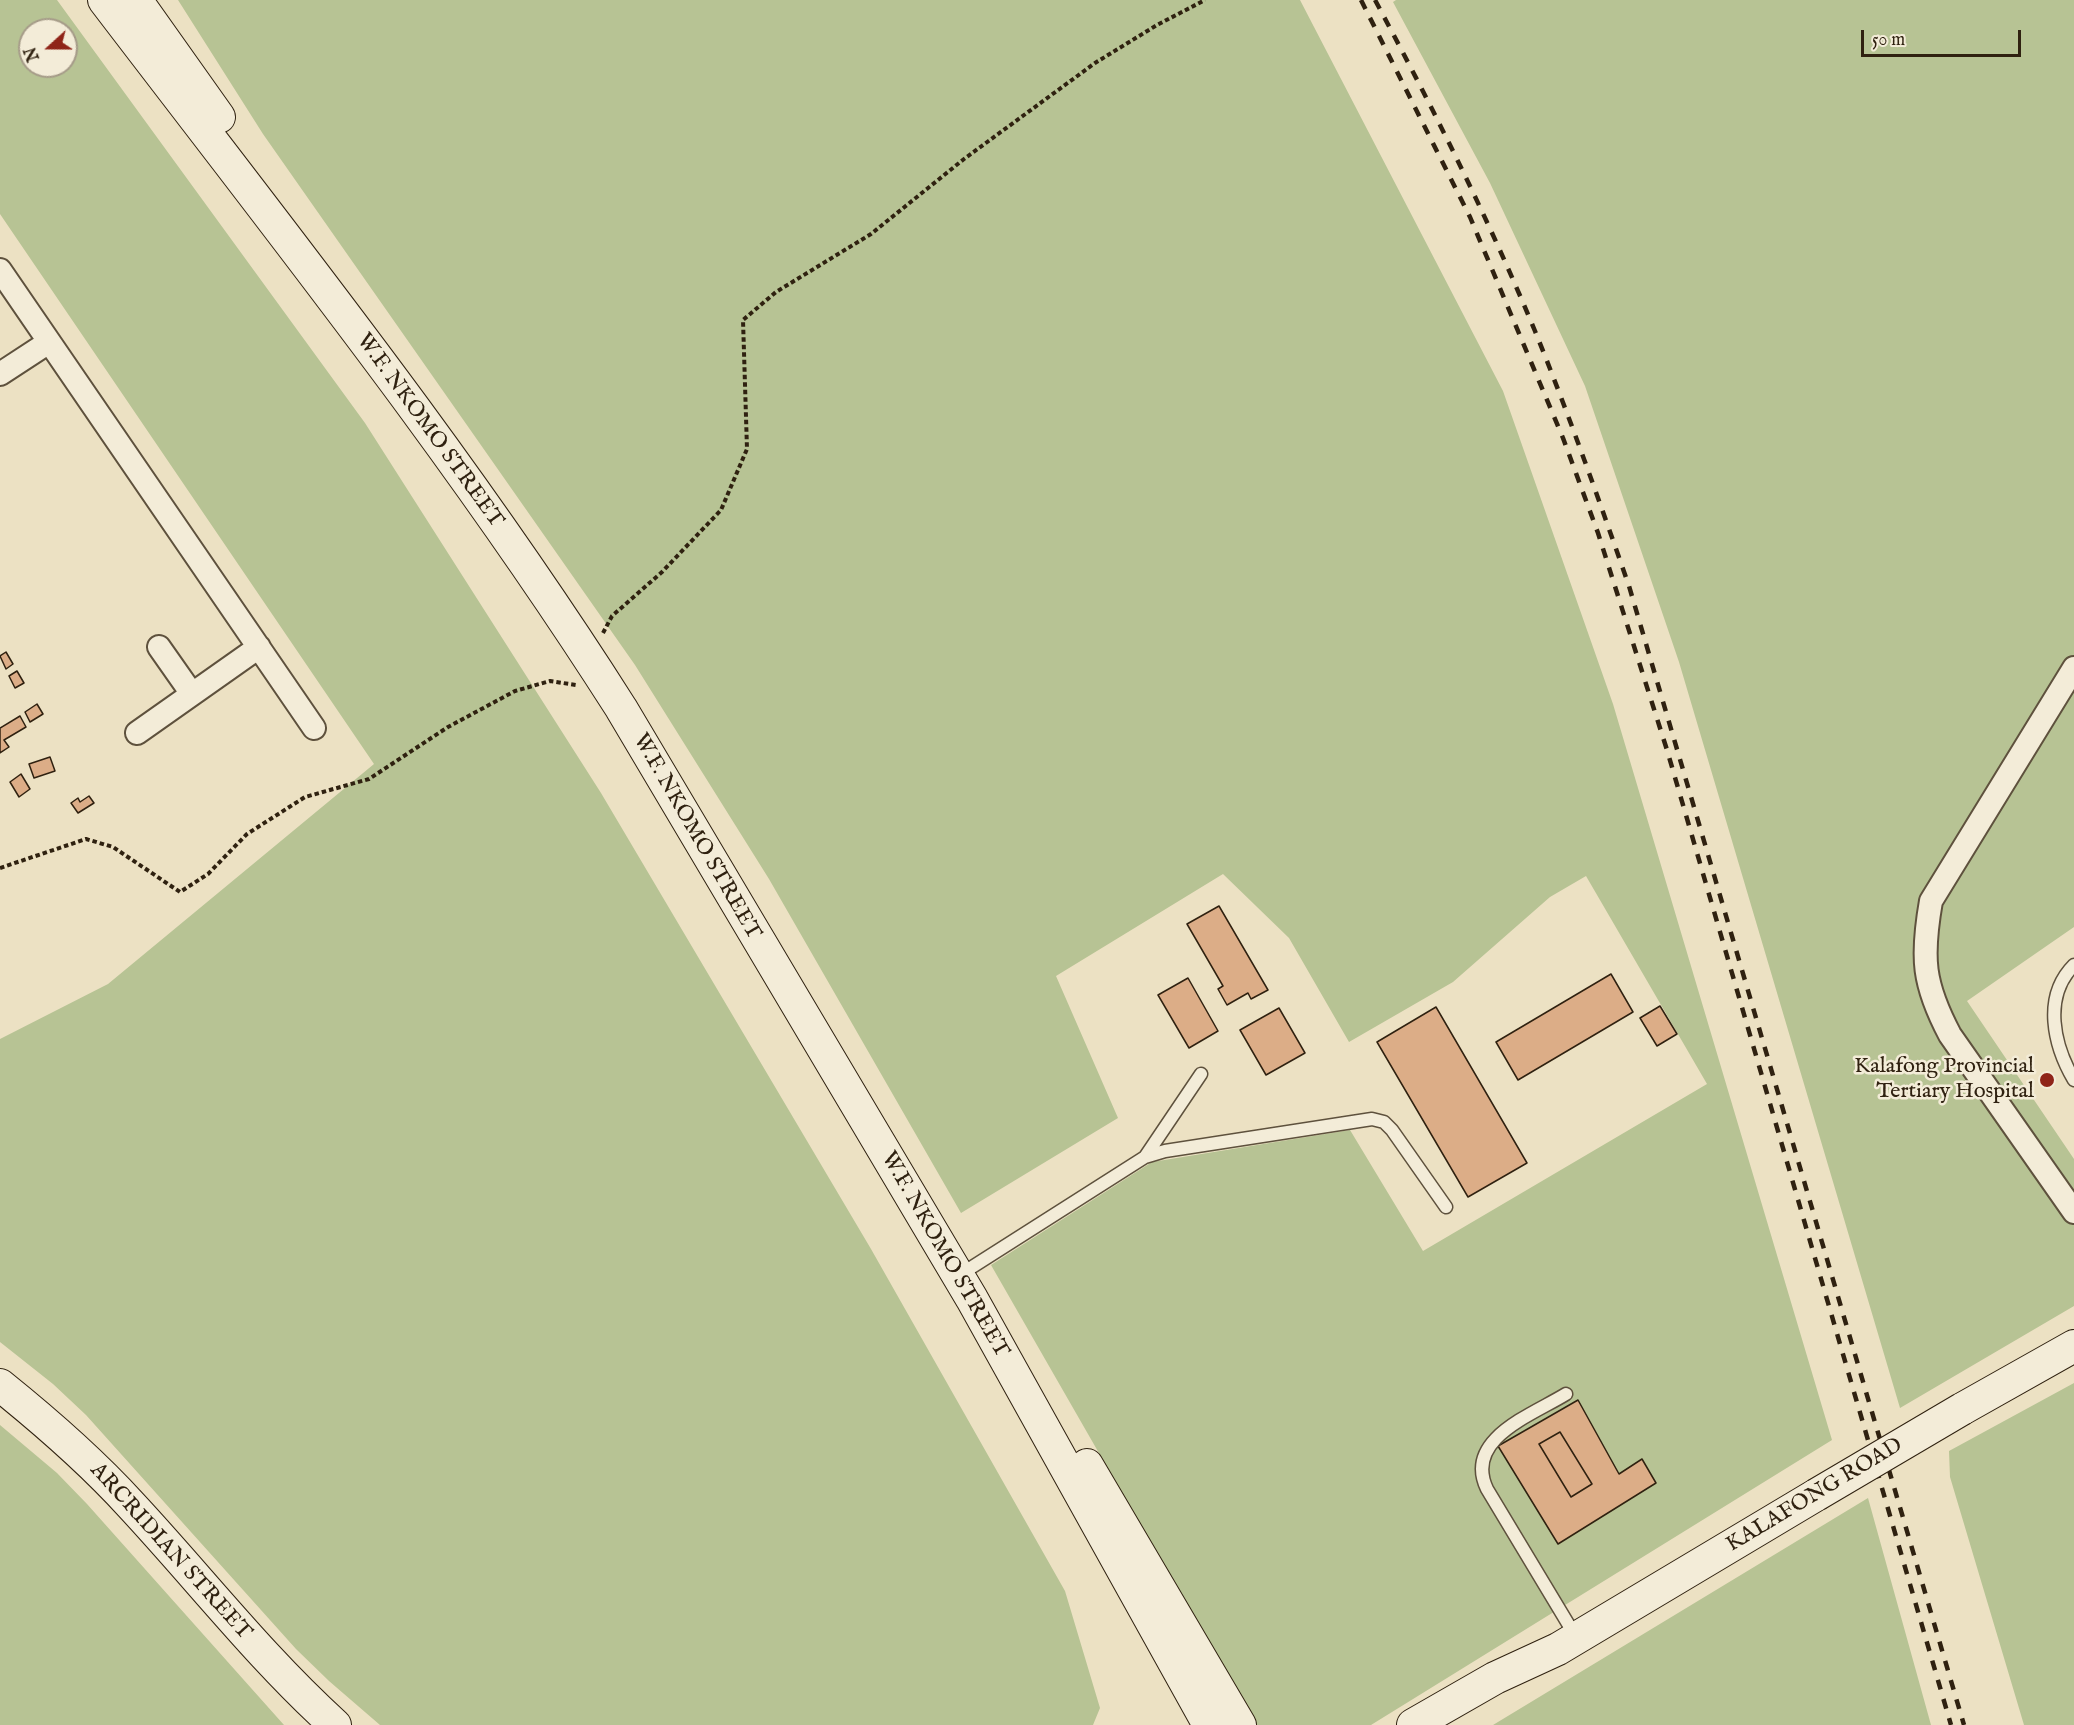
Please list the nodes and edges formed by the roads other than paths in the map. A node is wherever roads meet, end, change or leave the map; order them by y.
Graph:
1 (104, 0) edge
2 (136, 0) edge
3 (0, 270) edge
4 (49, 342) junction
5 (0, 374) edge
6 (159, 647) dead end
7 (259, 647) junction
8 (2074, 668) edge
9 (192, 694) junction
10 (314, 728) dead end
11 (137, 733) dead end
12 (2074, 965) edge
13 (1201, 1074) dead end
14 (2074, 1080) edge
15 (1145, 1157) junction
16 (1446, 1207) dead end
17 (2074, 1212) edge
18 (965, 1274) junction
19 (2074, 1346) edge
20 (0, 1385) edge
21 (1566, 1394) dead end
22 (1567, 1643) junction
23 (1183, 1679) junction
24 (335, 1725) edge
25 (1185, 1725) edge
26 (1209, 1725) edge
27 (1240, 1725) edge
28 (1413, 1725) edge
29 (1450, 1725) edge

1 - 18 main road, W.F. NKOMO STREET
2 - 18 main road, W.F. NKOMO STREET
3 - 4 street
4 - 5 street
4 - 7 street
6 - 9 street
7 - 9 street
7 - 10 street
8 - 17 street
9 - 11 street
12 - 14 lane
13 - 15 lane
15 - 16 lane
15 - 18 lane
18 - 23 main road, W.F. NKOMO STREET
18 - 27 main road, W.F. NKOMO STREET
19 - 22 main road, KALAFONG ROAD, bridge
20 - 24 main road, ARCRIDIAN STREET
21 - 22 lane
22 - 28 main road, KALAFONG ROAD
22 - 29 main road, KALAFONG ROAD
23 - 25 main road
23 - 26 main road, W.F. NKOMO STREET

